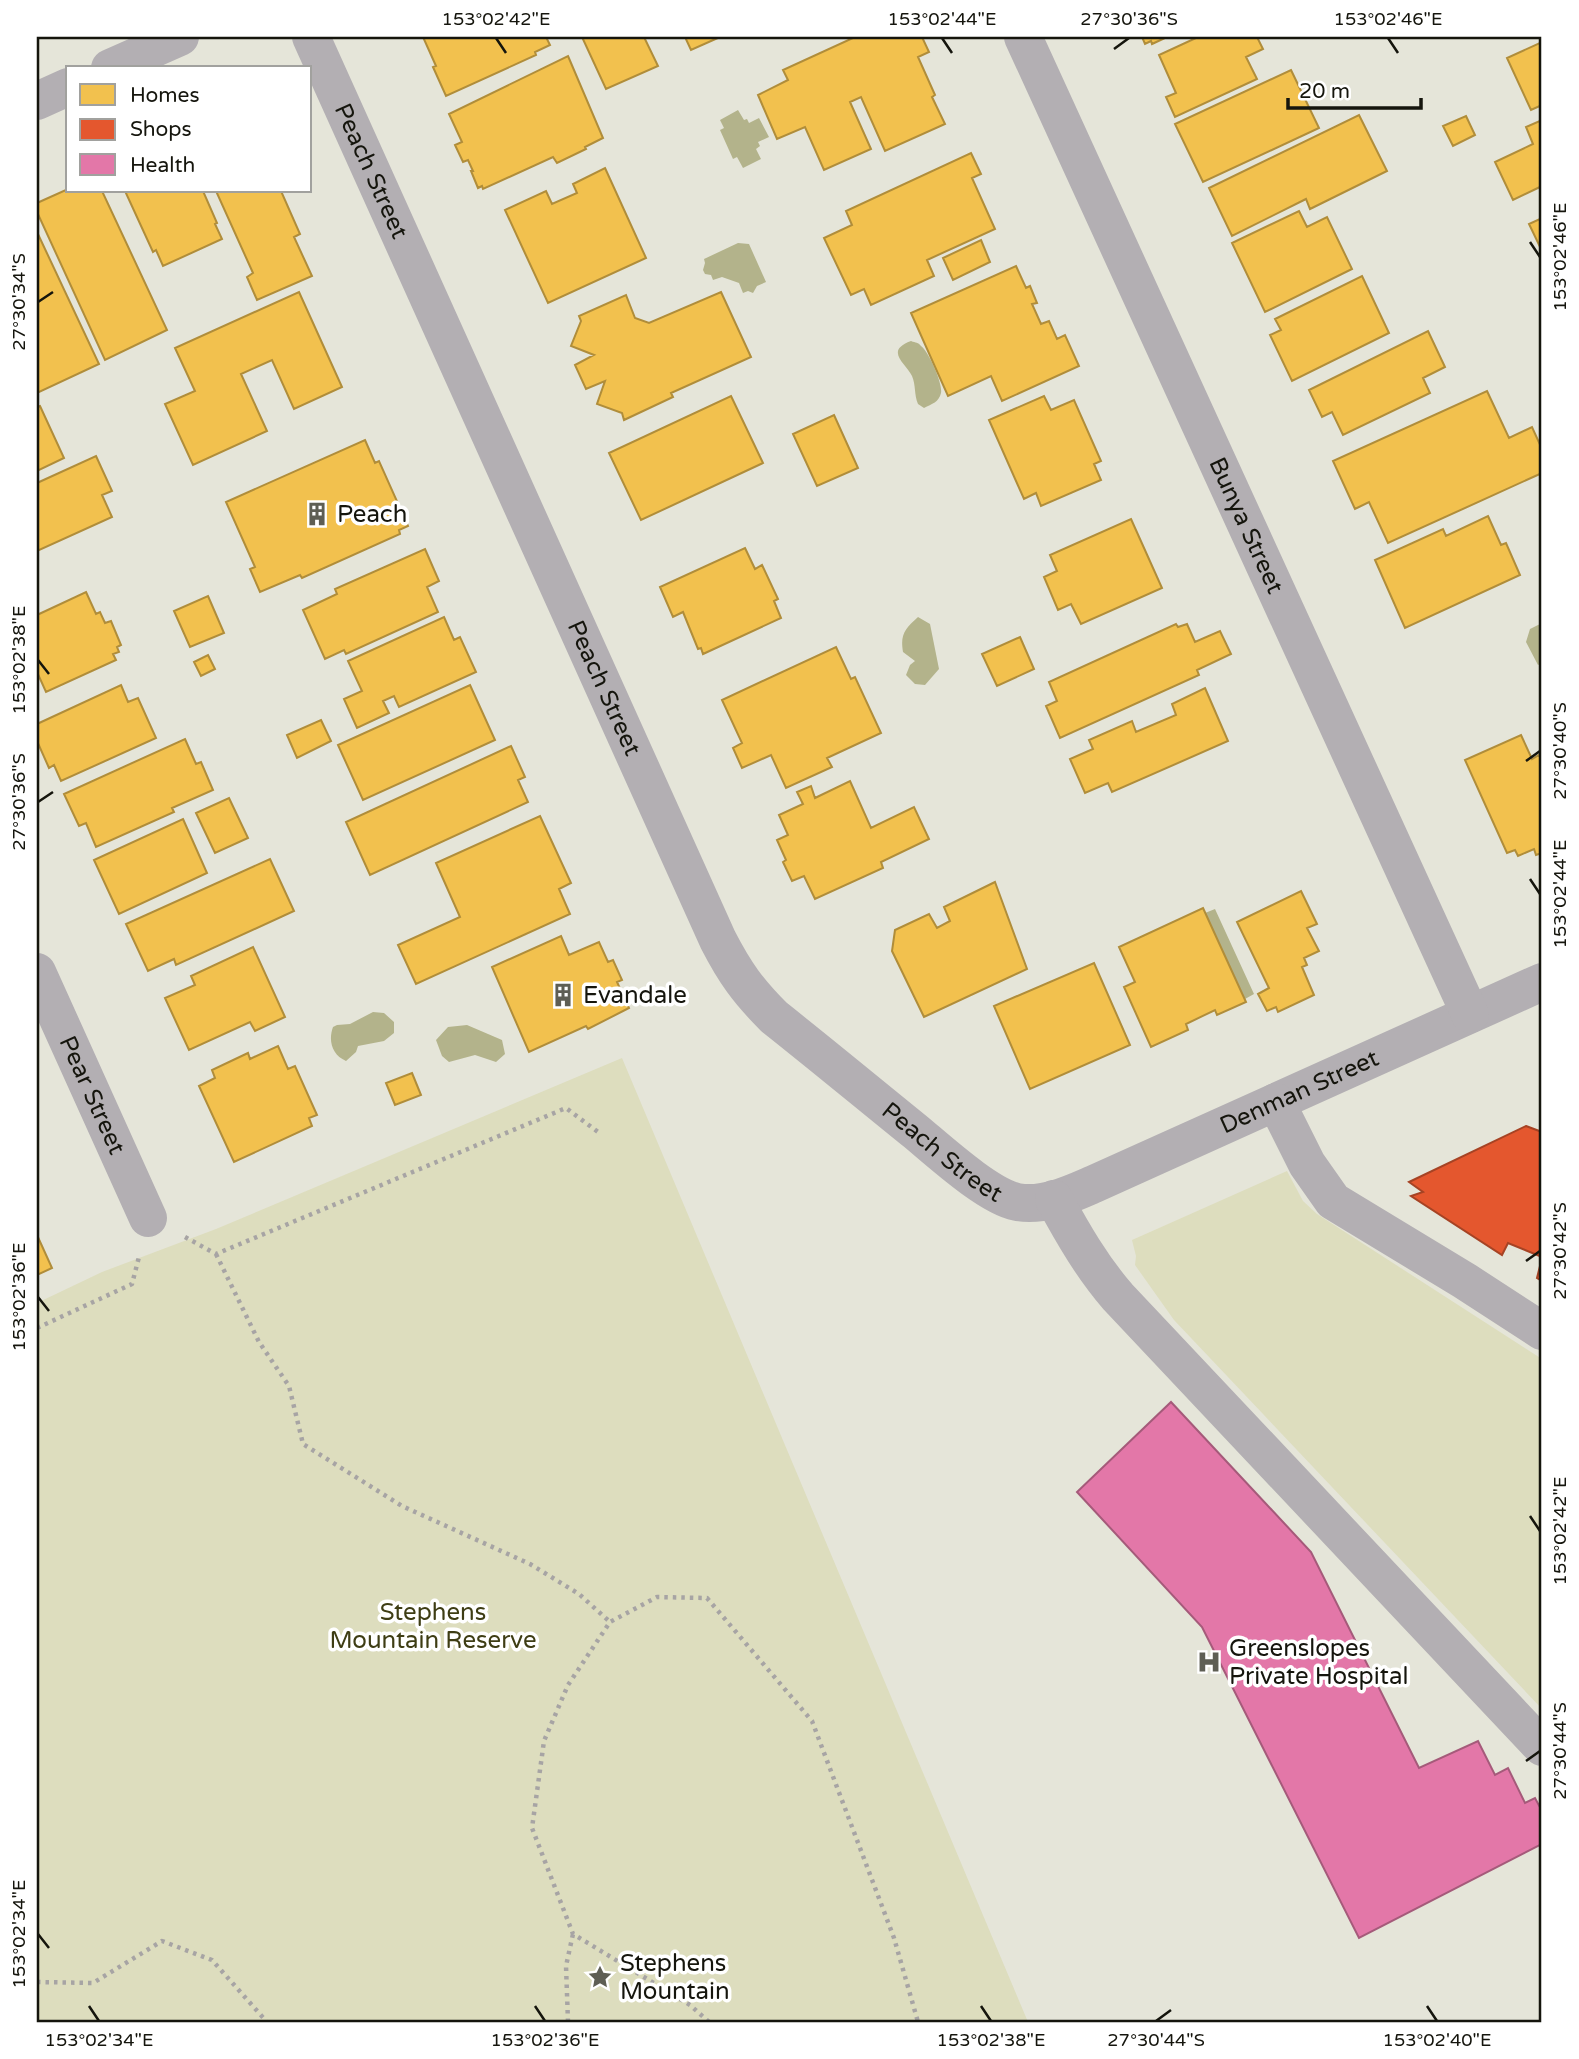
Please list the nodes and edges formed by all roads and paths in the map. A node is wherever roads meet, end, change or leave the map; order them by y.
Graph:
1 (180, 37) edge
2 (310, 37) edge
3 (1023, 37) edge
4 (115, 66) edge
5 (66, 88) edge
6 (37, 101) edge
7 (37, 972) edge
8 (1542, 982) edge
9 (1470, 1014) junction
10 (1276, 1101) junction
11 (598, 1132) dead end
12 (1054, 1199) junction
13 (148, 1218) dead end
14 (188, 1239) dead end
15 (216, 1254) junction
16 (138, 1259) dead end
17 (37, 1328) edge
18 (1542, 1331) edge
19 (610, 1622) junction
20 (1542, 1747) edge
21 (573, 1934) junction
22 (37, 1982) edge
23 (267, 2022) edge
24 (568, 2022) edge
25 (709, 2022) edge
26 (918, 2022) edge

1 - 4 street
2 - 12 street, Peach Street
3 - 9 street, Bunya Street
5 - 6 street
7 - 13 street, Pear Street
8 - 9 street, Denman Street
9 - 10 street, Denman Street
10 - 12 street, Denman Street
10 - 18 street
11 - 15 path
12 - 20 street
14 - 15 path
15 - 19 path
16 - 17 path
19 - 21 path
19 - 26 path
21 - 24 path
21 - 25 path
22 - 23 path

